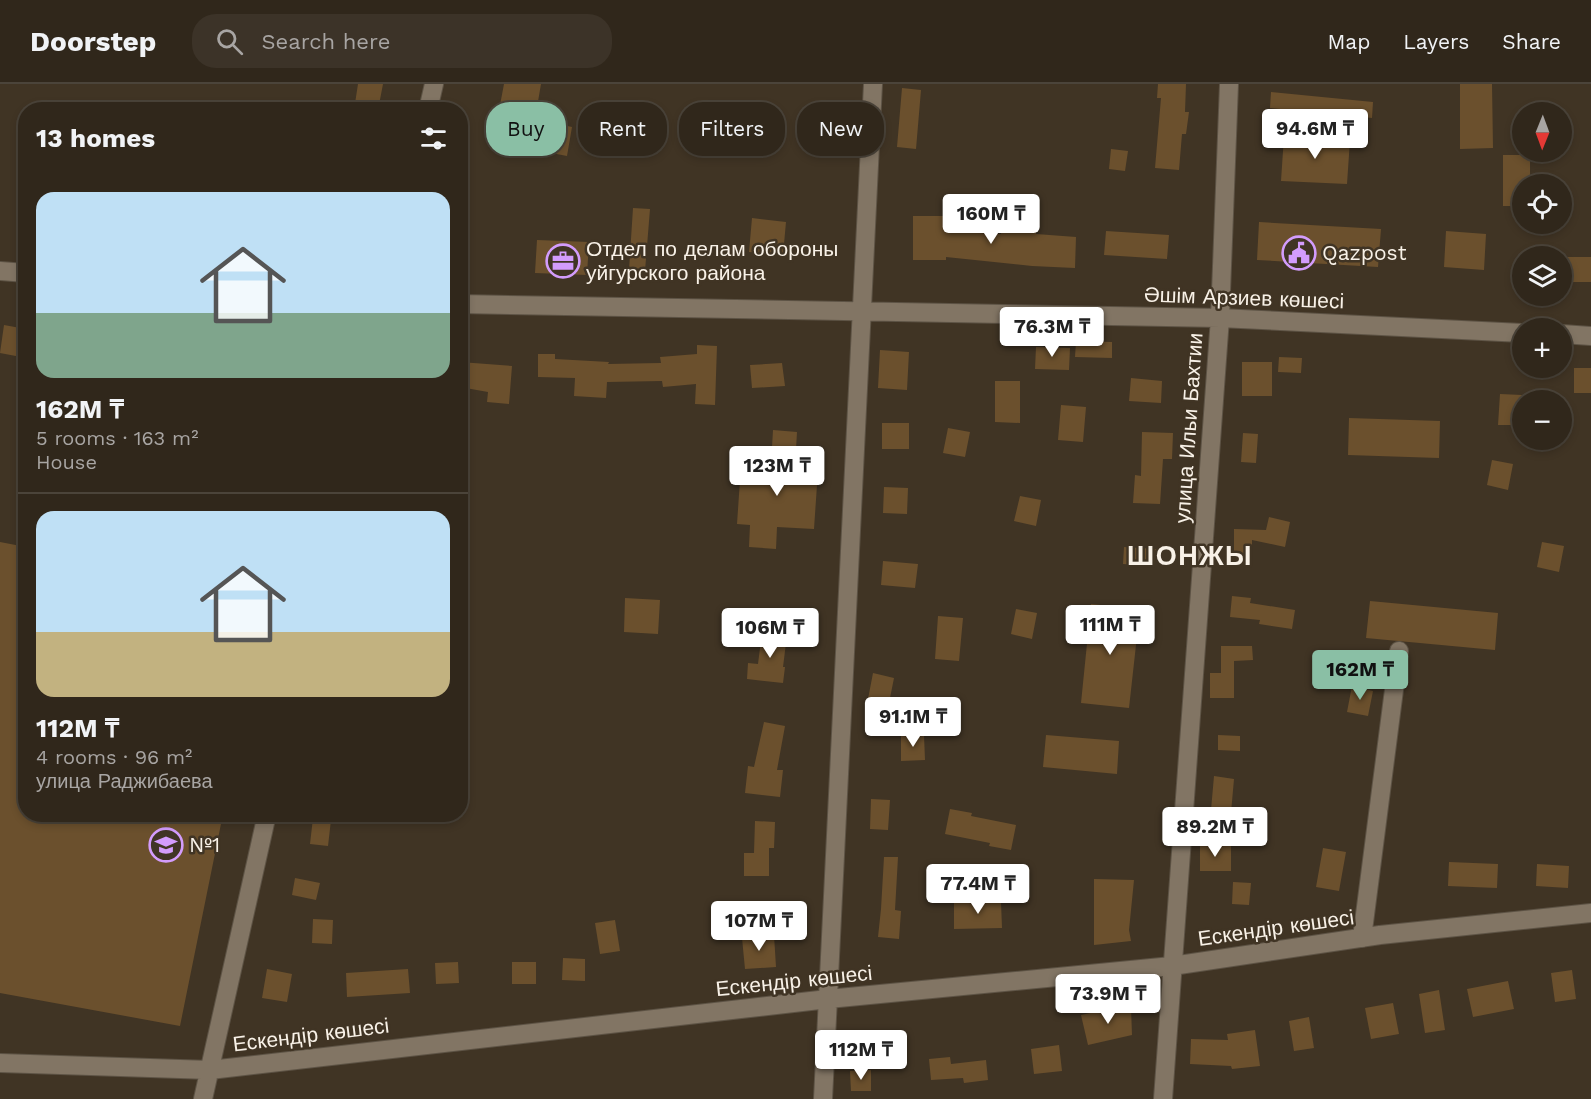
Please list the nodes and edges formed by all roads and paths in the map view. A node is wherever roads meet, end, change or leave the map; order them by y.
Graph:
1 (434, 84) edge
2 (873, 84) edge
3 (1229, 84) edge
4 (430, 102) edge
5 (0, 271) edge
6 (18, 272) edge
7 (468, 304) edge
8 (861, 310) junction
9 (1220, 318) junction
10 (1512, 333) edge
11 (1572, 335) edge
12 (1591, 336) edge
13 (1399, 651) dead end
14 (265, 822) edge
15 (1591, 913) edge
16 (1362, 938) junction
17 (1172, 966) junction
18 (828, 999) junction
19 (0, 1063) edge
20 (210, 1070) junction
21 (203, 1099) edge
22 (824, 1099) edge
23 (1163, 1099) edge

1 - 4 street
2 - 8 street
3 - 9 street, улица Ильи Бахтии
5 - 6 street
7 - 8 street, Әшім Арзиев көшесі
8 - 9 street, Әшім Арзиев көшесі
8 - 18 street
9 - 10 street, Әшім Арзиев көшесі
9 - 17 street, улица Ильи Бахтии
11 - 12 street
13 - 16 street
14 - 20 street
15 - 16 street, Ескендір көшесі
16 - 17 street, Ескендір көшесі
17 - 18 street, Ескендір көшесі
17 - 23 street, улица Ильи Бахтии
18 - 20 street, Ескендір көшесі
18 - 22 street
19 - 20 street, Ескендір көшесі
20 - 21 street

